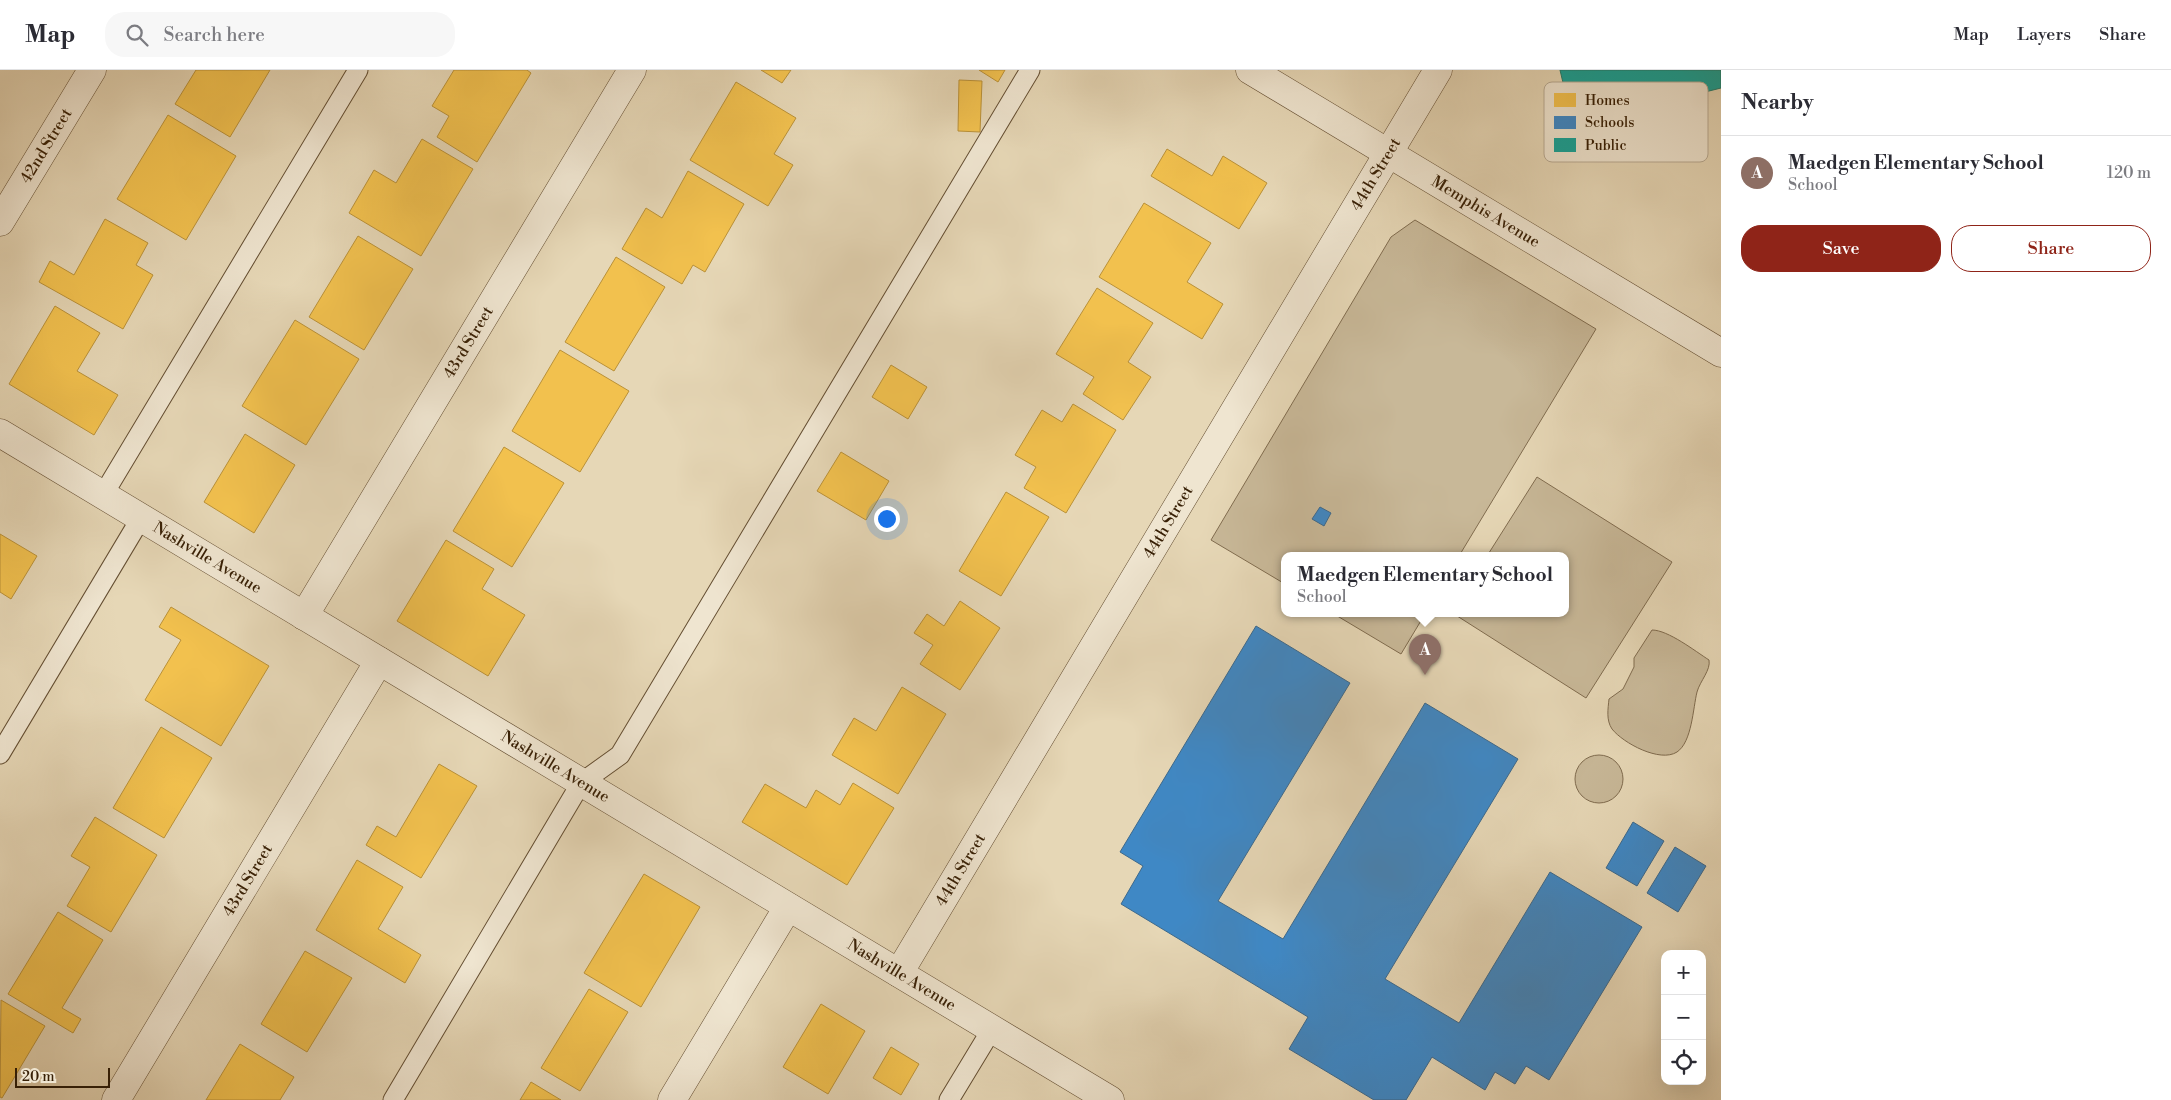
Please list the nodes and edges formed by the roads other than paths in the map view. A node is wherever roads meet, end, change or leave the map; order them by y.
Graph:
1 (92, 70) edge
2 (358, 70) edge
3 (632, 70) edge
4 (1030, 70) edge
5 (1250, 70) edge
6 (1438, 70) edge
7 (1389, 154) junction
8 (0, 222) edge
9 (1721, 353) edge
10 (0, 433) edge
11 (103, 495) junction
12 (142, 518) junction
13 (304, 616) junction
14 (379, 661) junction
15 (0, 754) edge
16 (581, 783) junction
17 (788, 907) junction
18 (899, 973) junction
19 (992, 1030) junction
20 (116, 1100) edge
21 (393, 1100) edge
22 (672, 1100) edge
23 (949, 1100) edge
24 (1110, 1100) edge

1 - 8 street, 42nd Street
2 - 11 lane
3 - 13 street, 43rd Street
4 - 16 lane
5 - 7 street, Memphis Avenue
6 - 7 street, 44th Street
7 - 9 street, Memphis Avenue
7 - 18 street, 44th Street
10 - 11 street, Nashville Avenue
11 - 12 street, Nashville Avenue
12 - 13 street, Nashville Avenue
12 - 15 lane
13 - 14 street, Nashville Avenue
14 - 16 street, Nashville Avenue
14 - 20 street, 43rd Street
16 - 17 street, Nashville Avenue
16 - 21 lane
17 - 18 street, Nashville Avenue
17 - 22 street
18 - 19 street, Nashville Avenue
19 - 23 lane
19 - 24 street, Nashville Avenue

